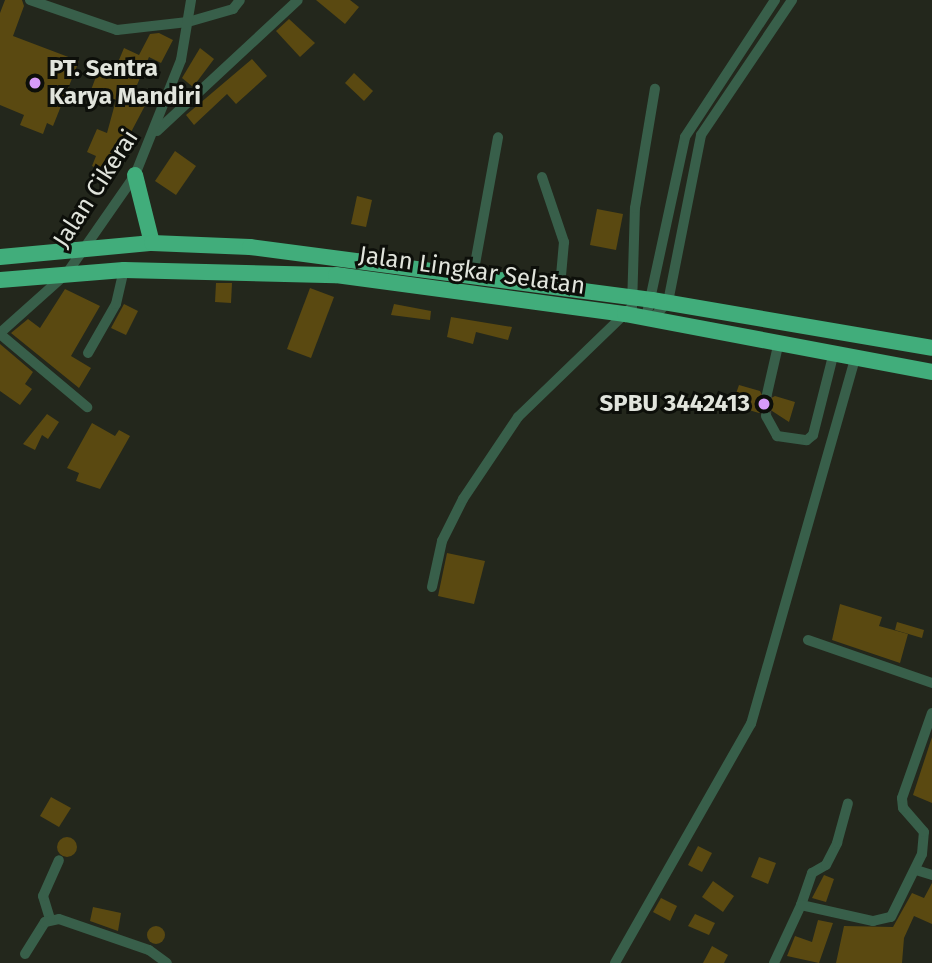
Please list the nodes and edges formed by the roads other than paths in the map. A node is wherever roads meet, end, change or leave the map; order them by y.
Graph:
1 (30, 0) edge
2 (191, 0) edge
3 (240, 0) edge
4 (298, 0) edge
5 (775, 0) edge
6 (792, 0) edge
7 (188, 22) junction
8 (655, 89) dead end
9 (157, 131) junction
10 (498, 137) dead end
11 (135, 175) junction
12 (542, 177) dead end
13 (152, 243) junction
14 (82, 247) junction
15 (0, 257) edge
16 (124, 270) junction
17 (67, 273) junction
18 (472, 275) junction
19 (0, 280) edge
20 (560, 287) junction
21 (635, 297) junction
22 (660, 301) junction
23 (625, 314) junction
24 (649, 319) junction
25 (0, 334) edge
26 (778, 346) junction
27 (932, 348) edge
28 (88, 353) dead end
29 (833, 356) junction
30 (855, 360) junction
31 (932, 372) edge
32 (767, 394) tunnel mouth
33 (87, 407) dead end
34 (766, 416) dead end
35 (432, 587) dead end
36 (808, 640) dead end
37 (932, 683) edge
38 (932, 713) edge
39 (848, 803) dead end
40 (928, 833) edge
41 (59, 860) dead end
42 (916, 870) junction
43 (932, 875) edge
44 (801, 905) junction
45 (50, 919) junction
46 (25, 954) dead end
47 (167, 963) edge
48 (615, 963) edge
49 (774, 963) edge

1 - 7 street
2 - 7 street, Jalan Cikerai
3 - 7 street
4 - 9 street
5 - 22 street
6 - 22 street
7 - 9 street, Jalan Cikerai
8 - 21 street
9 - 11 street, Jalan Cikerai
10 - 18 street
11 - 13 highway
11 - 14 street, Jalan Cikerai
12 - 20 street
13 - 14 highway, Jalan Lingkar Selatan
13 - 18 highway, Jalan Lingkar Selatan
14 - 15 highway, Jalan Lingkar Selatan
14 - 17 street, Jalan Cikerai
16 - 17 highway, Jalan Lingkar Selatan
16 - 23 highway, Jalan Lingkar Selatan
16 - 28 street
17 - 19 highway, Jalan Lingkar Selatan
17 - 25 street, Jalan Cikerai
18 - 20 highway, Jalan Lingkar Selatan
20 - 21 highway, Jalan Lingkar Selatan
21 - 22 highway, Jalan Lingkar Selatan
21 - 23 street
22 - 24 street
22 - 24 street
22 - 27 highway, Jalan Lingkar Selatan
23 - 24 highway, Jalan Lingkar Selatan
23 - 35 street
24 - 26 highway, Jalan Lingkar Selatan
25 - 33 street
26 - 29 highway, Jalan Lingkar Selatan
26 - 32 street
29 - 30 highway, Jalan Lingkar Selatan
29 - 34 street
30 - 31 highway, Jalan Lingkar Selatan
30 - 48 street
36 - 37 street
38 - 40 street
39 - 44 street
40 - 42 street
41 - 45 street
42 - 43 street
42 - 44 street
44 - 49 street
45 - 46 street
45 - 47 street

